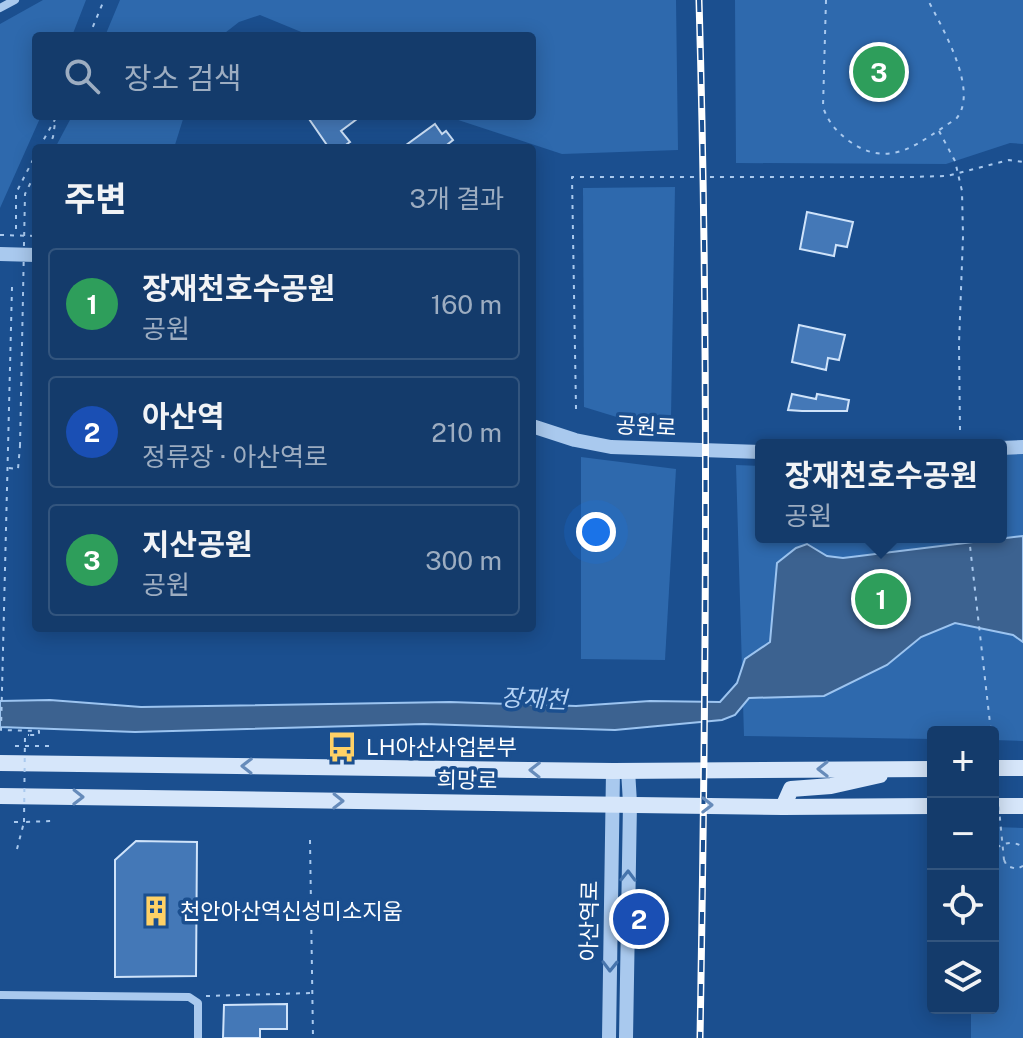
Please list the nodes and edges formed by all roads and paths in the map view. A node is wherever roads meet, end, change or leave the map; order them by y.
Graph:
1 (15, 0) edge
2 (104, 0) edge
3 (826, 0) edge
4 (928, 0) edge
5 (0, 8) edge
6 (91, 32) edge
7 (55, 122) joint
8 (938, 130) junction
9 (41, 144) edge
10 (50, 144) edge
11 (32, 162) edge
12 (1023, 162) edge
13 (959, 172) junction
14 (32, 180) edge
15 (16, 229) dead end
16 (0, 235) edge
17 (25, 236) junction
18 (32, 236) edge
19 (0, 254) edge
20 (32, 255) edge
21 (12, 287) dead end
22 (576, 409) dead end
23 (536, 427) edge
24 (960, 430) dead end
25 (755, 452) edge
26 (8, 468) junction
27 (970, 543) edge
28 (990, 726) edge
29 (15, 746) dead end
30 (25, 746) junction
31 (50, 746) dead end
32 (0, 763) edge
33 (999, 768) edge
34 (1023, 768) edge
35 (901, 769) junction
36 (927, 769) edge
37 (620, 770) junction
38 (0, 796) edge
39 (999, 798) edge
40 (622, 804) junction
41 (927, 806) edge
42 (999, 806) edge
43 (1023, 806) edge
44 (783, 807) junction
45 (53, 821) dead end
46 (14, 822) dead end
47 (24, 822) junction
48 (999, 835) edge
49 (1003, 835) junction
50 (310, 840) dead end
51 (999, 846) edge
52 (1023, 847) edge
53 (17, 849) dead end
54 (1023, 866) edge
55 (313, 993) junction
56 (0, 995) edge
57 (206, 996) dead end
58 (198, 1038) edge
59 (313, 1038) edge
60 (609, 1038) edge
61 (626, 1038) edge

1 - 5 street
2 - 6 path
3 - 8 path
4 - 8 path
7 - 9 path
7 - 10 path
8 - 13 path
11 - 15 path
12 - 13 path
13 - 22 path
13 - 24 path
14 - 17 path, bridge
16 - 17 path
17 - 18 path
17 - 26 path, bridge
19 - 20 street
21 - 26 path
23 - 25 street, 공원로
26 - 30 path, bridge
27 - 28 path
29 - 30 path, bridge
30 - 31 path
30 - 47 path, bridge
37 -> 32 main road, 희망로
33 - 34 main road
35 - 36 main road, 희망로
35 -> 37 main road, 희망로
35 - 44 main road
37 - 40 street
38 -> 40 main road, 희망로
39 - 49 path, bridge
40 -> 44 main road, 희망로
40 -> 60 street, 아산역로
61 -> 40 street, 아산역로
41 - 44 main road, 희망로
42 - 43 main road
45 - 47 path
46 - 47 path, bridge
47 - 53 path
48 - 49 path, bridge
49 - 54 path, bridge
50 - 55 path
51 - 52 path
55 - 57 path
55 - 59 path
56 - 58 street

